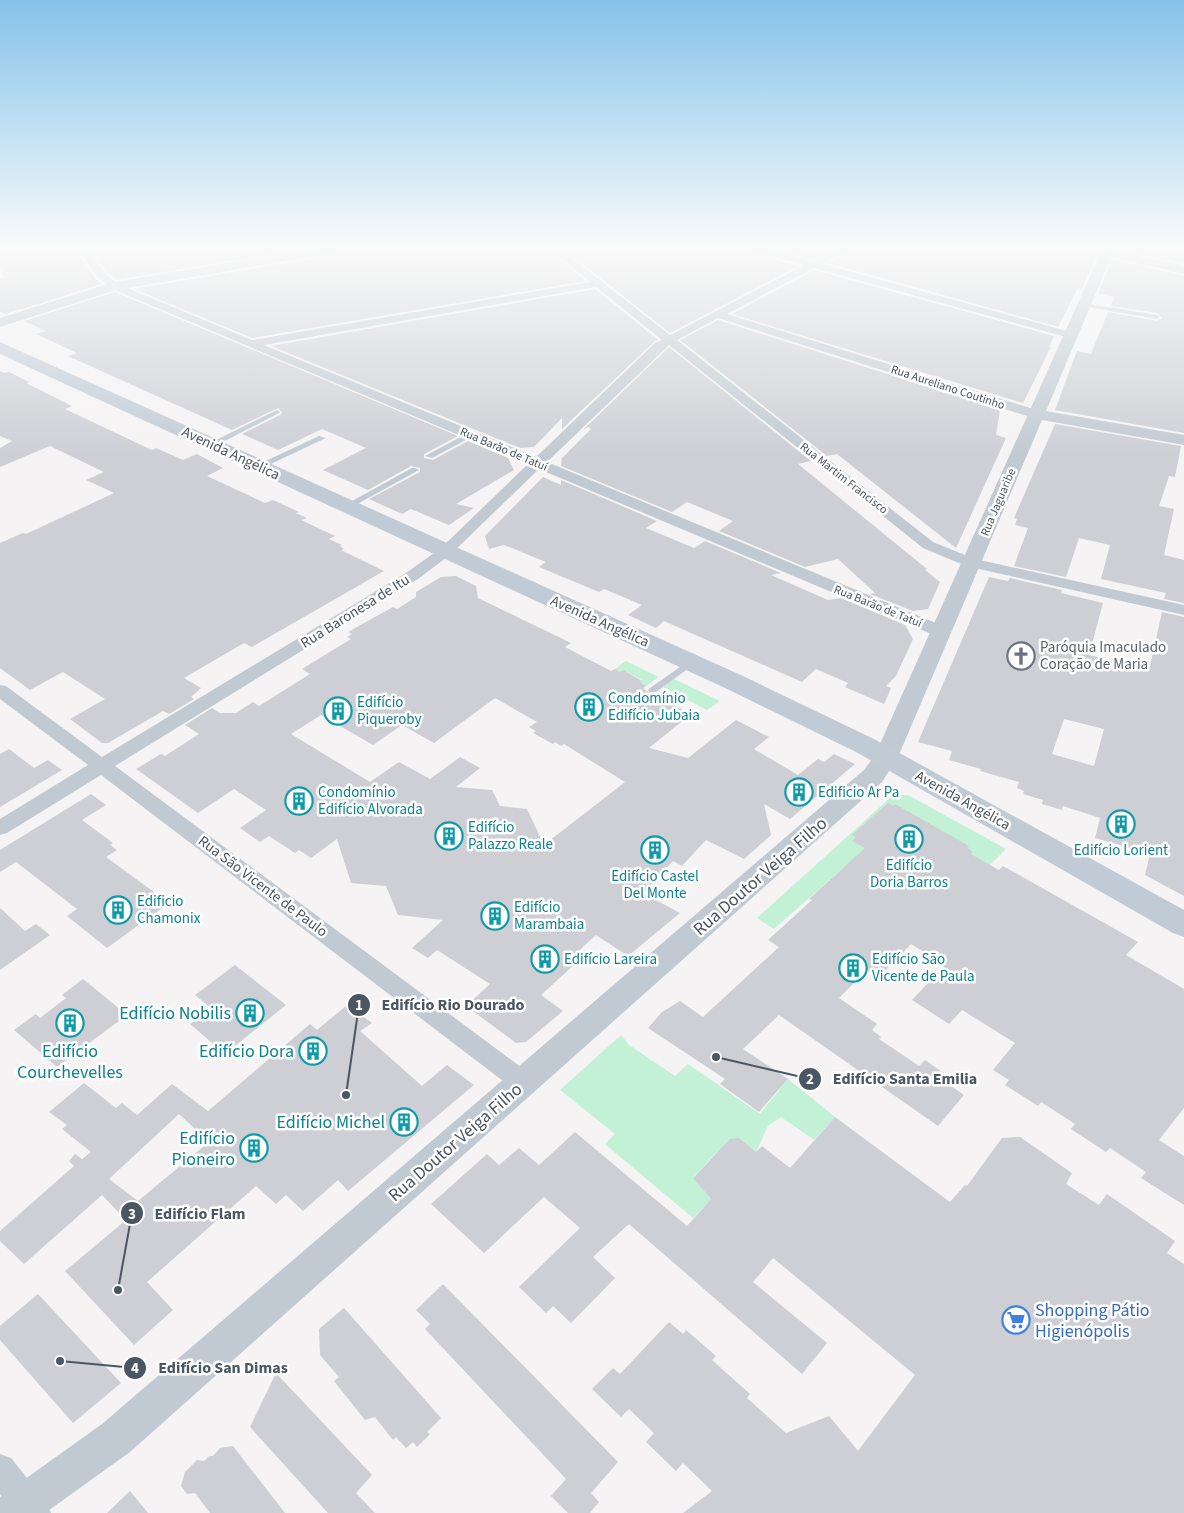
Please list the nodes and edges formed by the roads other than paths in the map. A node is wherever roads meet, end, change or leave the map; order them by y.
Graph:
1 (19, 318) edge
2 (191, 318) edge
3 (401, 318) edge
4 (640, 318) edge
5 (709, 318) edge
6 (728, 318) edge
7 (1007, 318) edge
8 (1078, 318) edge
9 (0, 324) edge
10 (1070, 335) junction
11 (668, 340) junction
12 (253, 343) junction
13 (0, 347) edge
14 (277, 412) dead end
15 (1035, 414) junction
16 (471, 435) junction
17 (322, 438) dead end
18 (1184, 440) edge
19 (212, 444) junction
20 (429, 456) dead end
21 (537, 462) junction
22 (260, 466) junction
23 (415, 470) dead end
24 (347, 506) junction
25 (446, 551) junction
26 (971, 562) junction
27 (1184, 610) edge
28 (942, 632) junction
29 (690, 663) junction
30 (0, 690) edge
31 (653, 690) dead end
32 (886, 757) junction
33 (103, 765) junction
34 (0, 828) edge
35 (1184, 925) edge
36 (524, 1083) junction
37 (0, 1469) edge
38 (24, 1509) edge

1 - 9 street
2 - 12 street, Rua Barão de Tatuí
3 - 12 street
4 - 11 street, Rua Martim Francisco
5 - 11 street
6 - 15 street, Rua Aureliano Coutinho
7 - 10 street
8 - 10 street, Rua Jaguaribe
10 - 15 street, Rua Jaguaribe
11 - 21 street, Rua Baronesa de Itu
11 - 26 street, Rua Martim Francisco
12 - 16 street, Rua Barão de Tatuí
13 - 19 main road, Avenida Angélica
14 - 19 lane
15 - 18 street, Rua Aureliano Coutinho
15 - 26 street, Rua Jaguaribe
16 - 20 lane
16 - 21 street, Rua Barão de Tatuí
17 - 22 lane
19 - 22 main road, Avenida Angélica
21 - 25 street, Rua Baronesa de Itu
21 - 28 street, Rua Barão de Tatuí
22 - 24 main road, Avenida Angélica
23 - 24 lane
24 - 25 main road, Avenida Angélica
25 - 29 main road, Avenida Angélica
25 - 33 street, Rua Baronesa de Itu
26 - 27 street, Rua Martim Francisco
26 - 28 street, Rua Jaguaribe
28 - 32 street, Rua Jaguaribe
29 - 31 lane
29 - 32 main road, Avenida Angélica
30 - 33 street, Rua São Vicente de Paulo
32 - 35 main road, Avenida Angélica
32 - 36 street, Rua Doutor Veiga Filho
33 - 34 street, Rua Baronesa de Itu
33 - 36 street, Rua São Vicente de Paulo
36 - 38 street, Rua Doutor Veiga Filho
37 - 38 street

